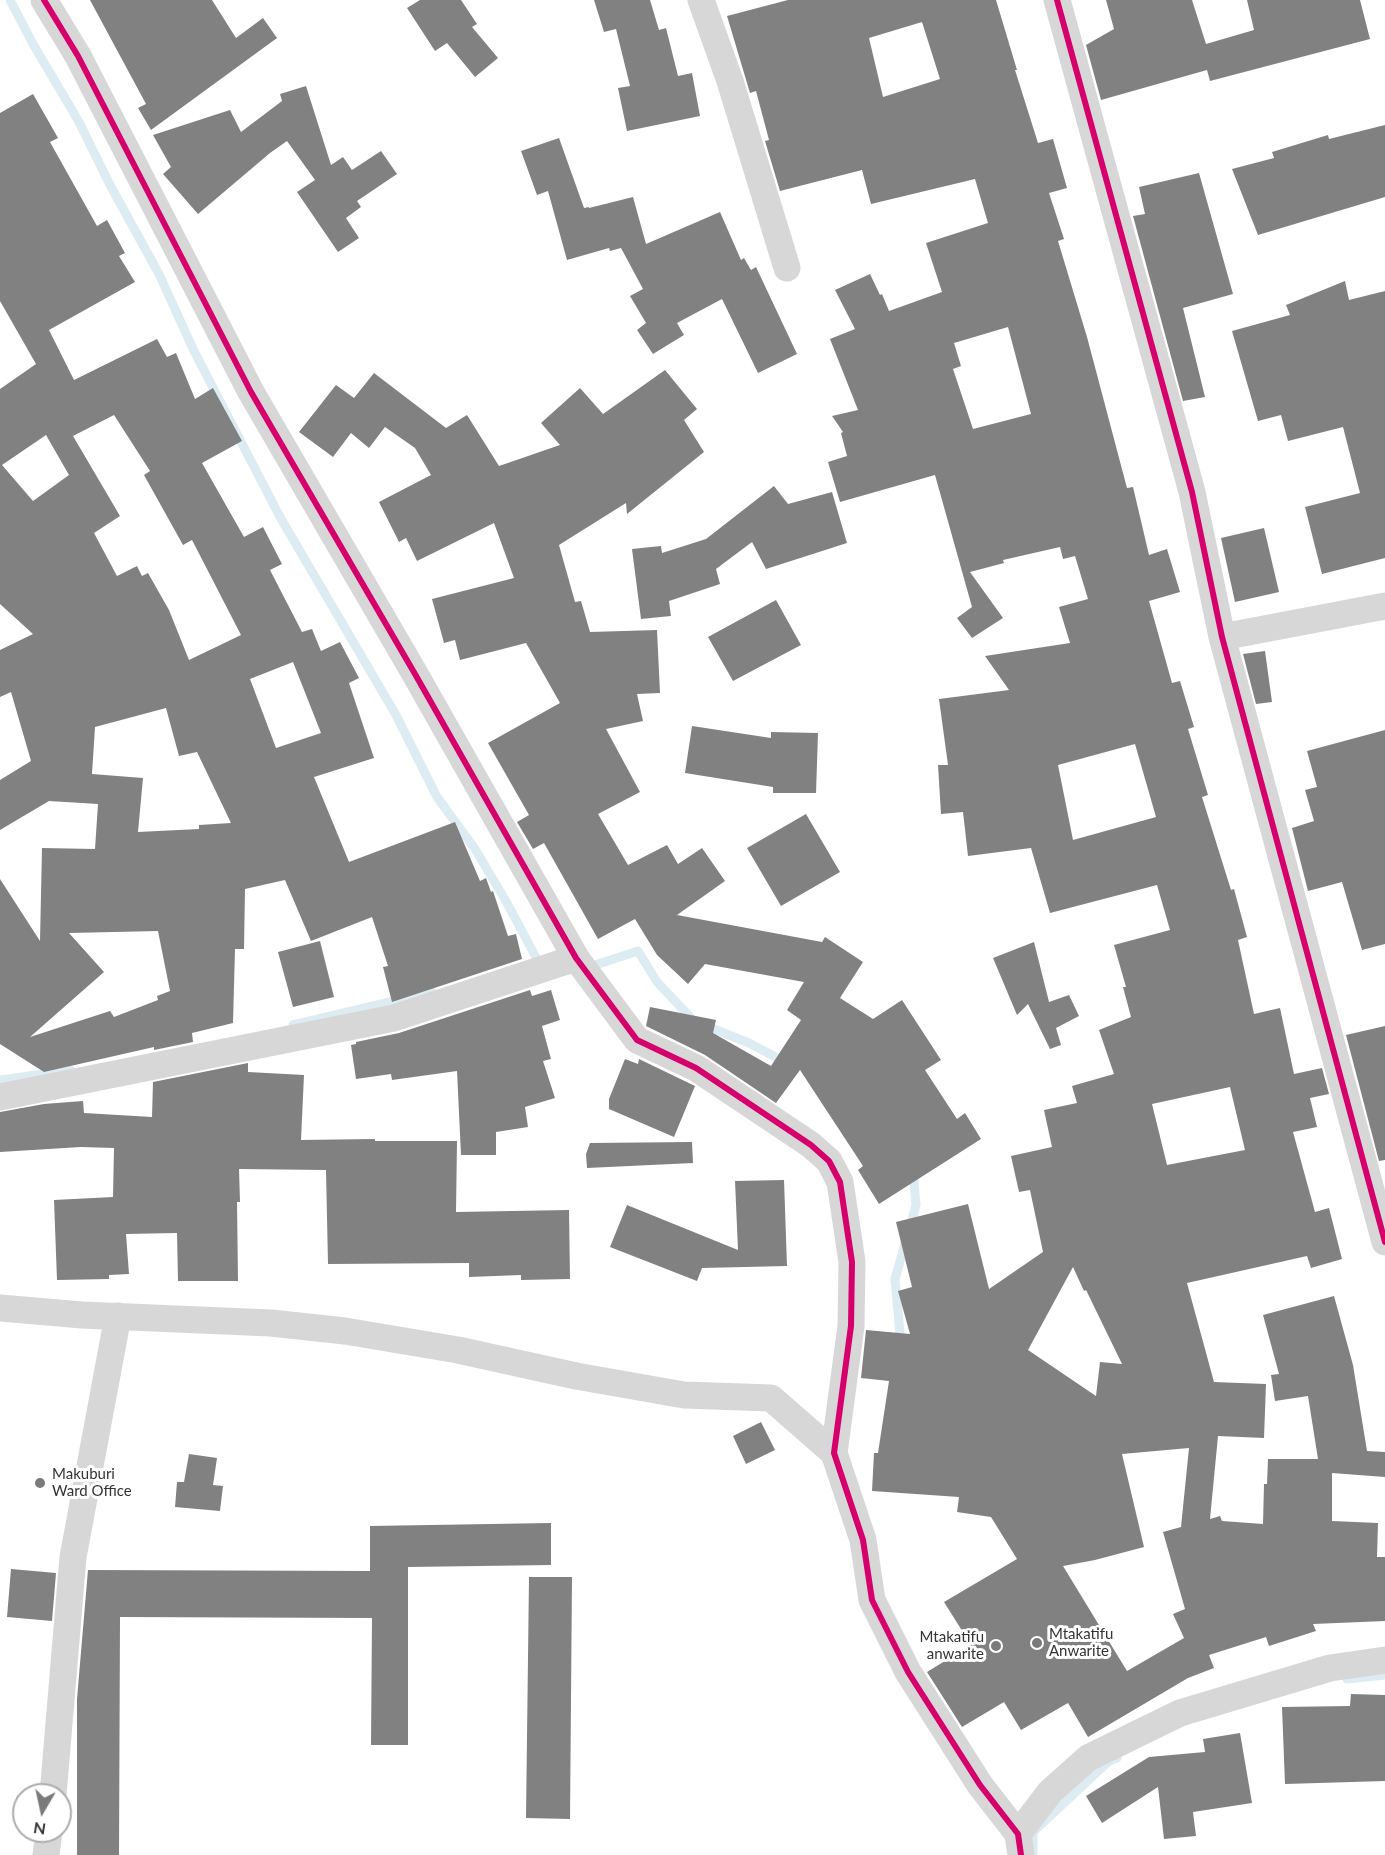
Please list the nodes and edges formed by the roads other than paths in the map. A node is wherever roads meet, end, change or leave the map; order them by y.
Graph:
1 (44, 0) edge
2 (701, 0) edge
3 (1057, 0) edge
4 (788, 268) dead end
5 (1385, 606) edge
6 (1222, 637) junction
7 (576, 958) junction
8 (0, 1097) edge
9 (1385, 1242) edge
10 (0, 1308) edge
11 (118, 1316) junction
12 (834, 1453) junction
13 (1385, 1660) edge
14 (54, 1783) edge
15 (1020, 1844) edge

1 - 7 street
2 - 4 street
3 - 6 street
5 - 6 street
6 - 9 street
7 - 8 street
7 - 12 street
10 - 11 street
11 - 12 street
11 - 14 street
12 - 15 street
13 - 15 street

